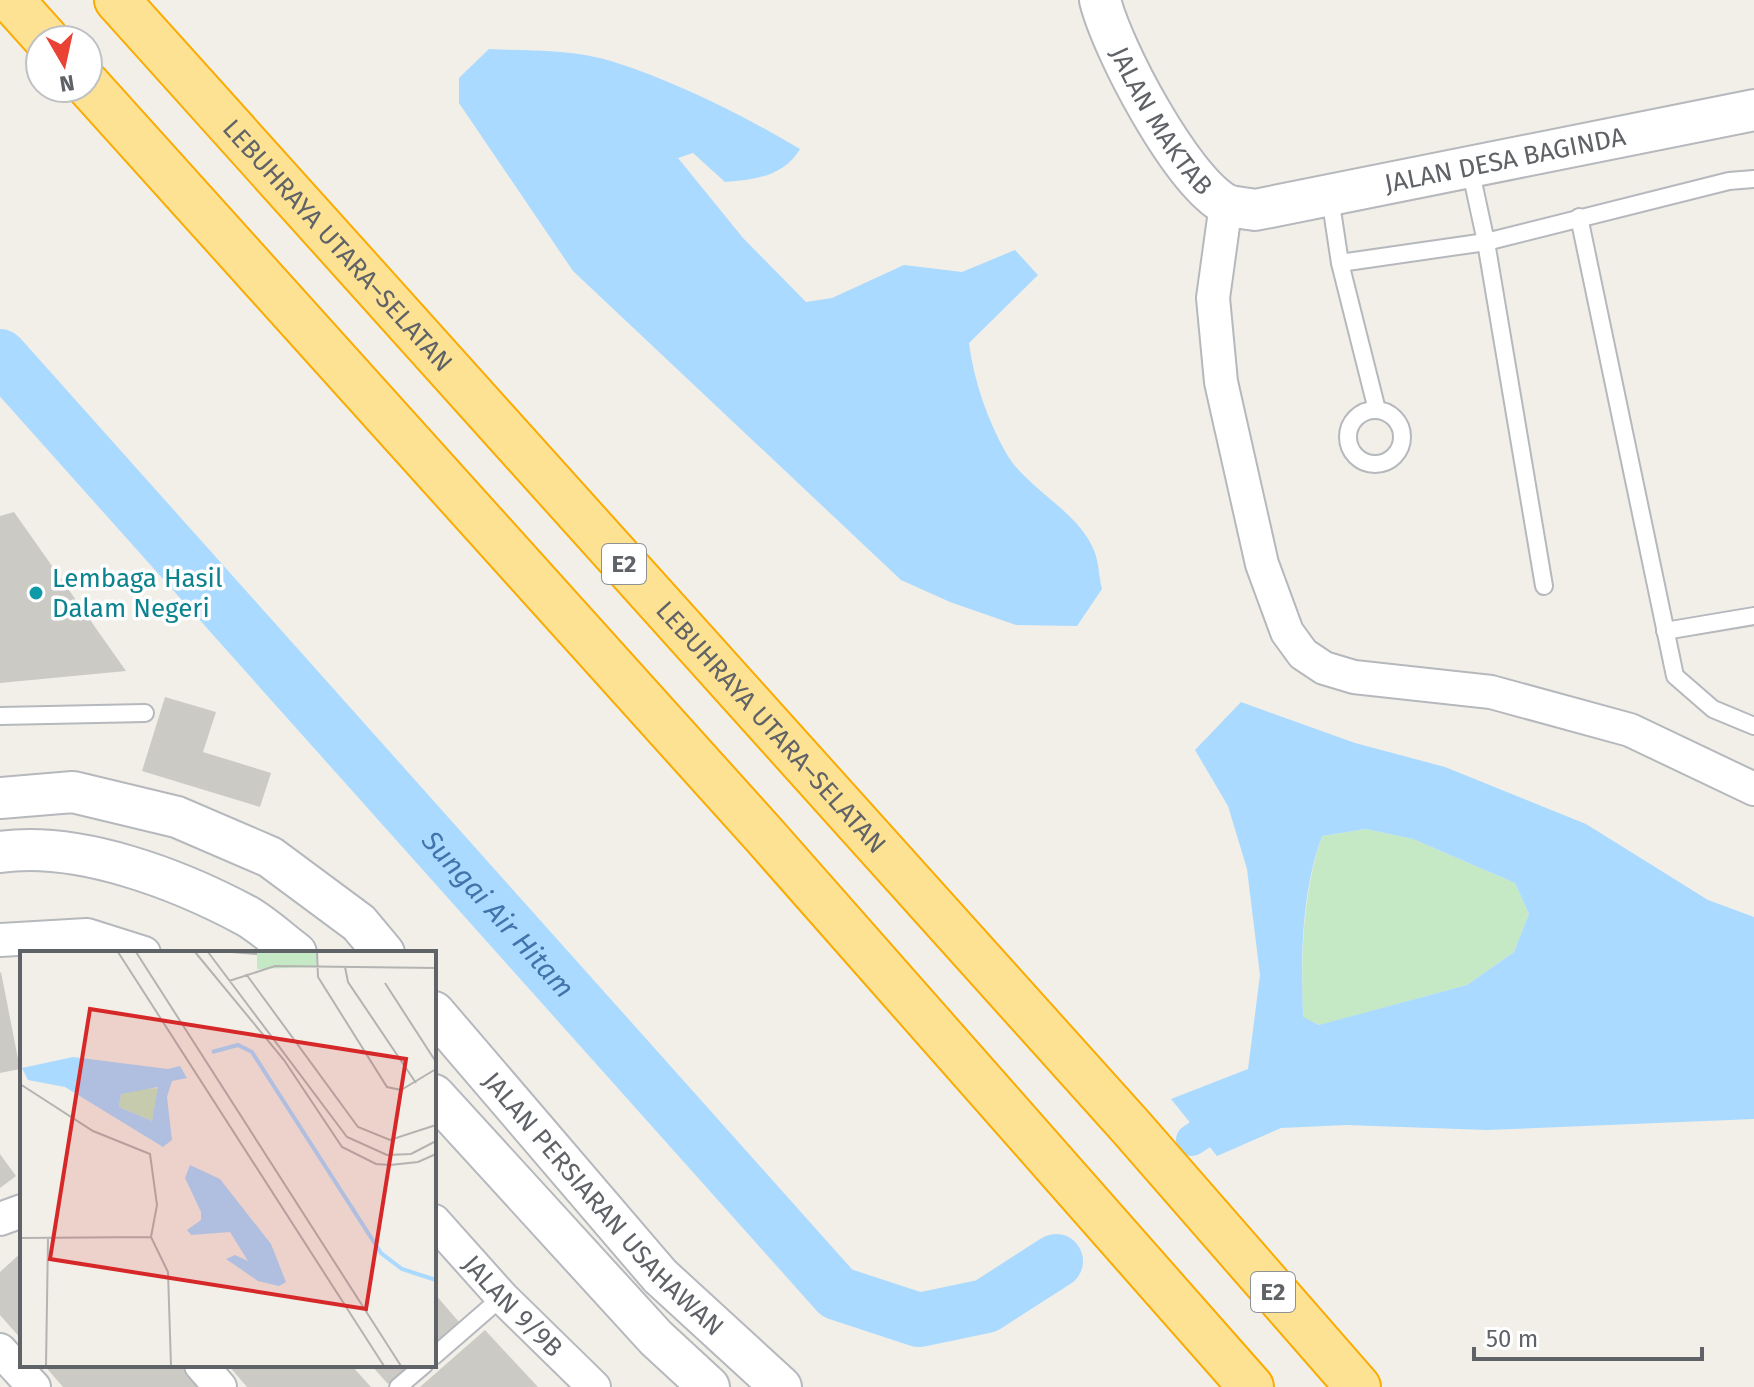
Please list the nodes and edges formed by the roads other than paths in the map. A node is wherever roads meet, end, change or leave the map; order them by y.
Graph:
1 (11, 0) edge
2 (117, 0) edge
3 (1100, 0) edge
4 (33, 24) edge
5 (104, 103) edge
6 (1754, 110) edge
7 (1469, 167) junction
8 (1754, 179) edge
9 (1330, 197) junction
10 (1240, 207) junction
11 (1579, 217) junction
12 (1486, 242) junction
13 (1340, 263) junction
14 (1377, 410) dead end
15 (1544, 586) dead end
16 (1754, 616) edge
17 (1665, 631) junction
18 (145, 713) dead end
19 (0, 716) edge
20 (1754, 726) edge
21 (1754, 789) edge
22 (0, 798) edge
23 (0, 852) edge
24 (0, 940) edge
25 (138, 951) edge
26 (293, 951) edge
27 (382, 951) edge
28 (436, 1014) edge
29 (436, 1097) edge
30 (20, 1212) edge
31 (0, 1219) edge
32 (436, 1223) edge
33 (502, 1297) junction
34 (0, 1350) edge
35 (436, 1354) edge
36 (203, 1367) edge
37 (422, 1367) edge
38 (34, 1387) edge
39 (220, 1387) edge
40 (398, 1387) edge
41 (594, 1387) edge
42 (709, 1387) edge
43 (781, 1387) edge
44 (1251, 1387) edge
45 (1358, 1387) edge

1 - 4 highway
2 - 45 highway, LEBUHRAYA UTARA–SELATAN / E2
3 - 10 street, JALAN MAKTAB
5 - 44 highway
6 - 7 street, JALAN DESA BAGINDA
7 - 9 street, JALAN DESA BAGINDA
7 - 12 lane
8 - 11 lane
9 - 10 street, JALAN DESA BAGINDA
9 - 13 lane
10 - 21 street
11 - 12 lane
11 - 17 lane
12 - 13 lane
12 - 15 lane
13 - 14 lane
16 - 17 lane
17 - 20 lane
18 - 19 lane
22 - 27 street
23 - 26 street
24 - 25 street
28 - 43 street, JALAN PERSIARAN USAHAWAN
29 - 42 street, JALAN PERSIARAN USAHAWAN
30 - 31 street
32 - 33 street, JALAN 9/9B
33 - 35 lane
33 - 41 street, JALAN 9/9B
34 - 38 street
36 - 39 street
37 - 40 lane

